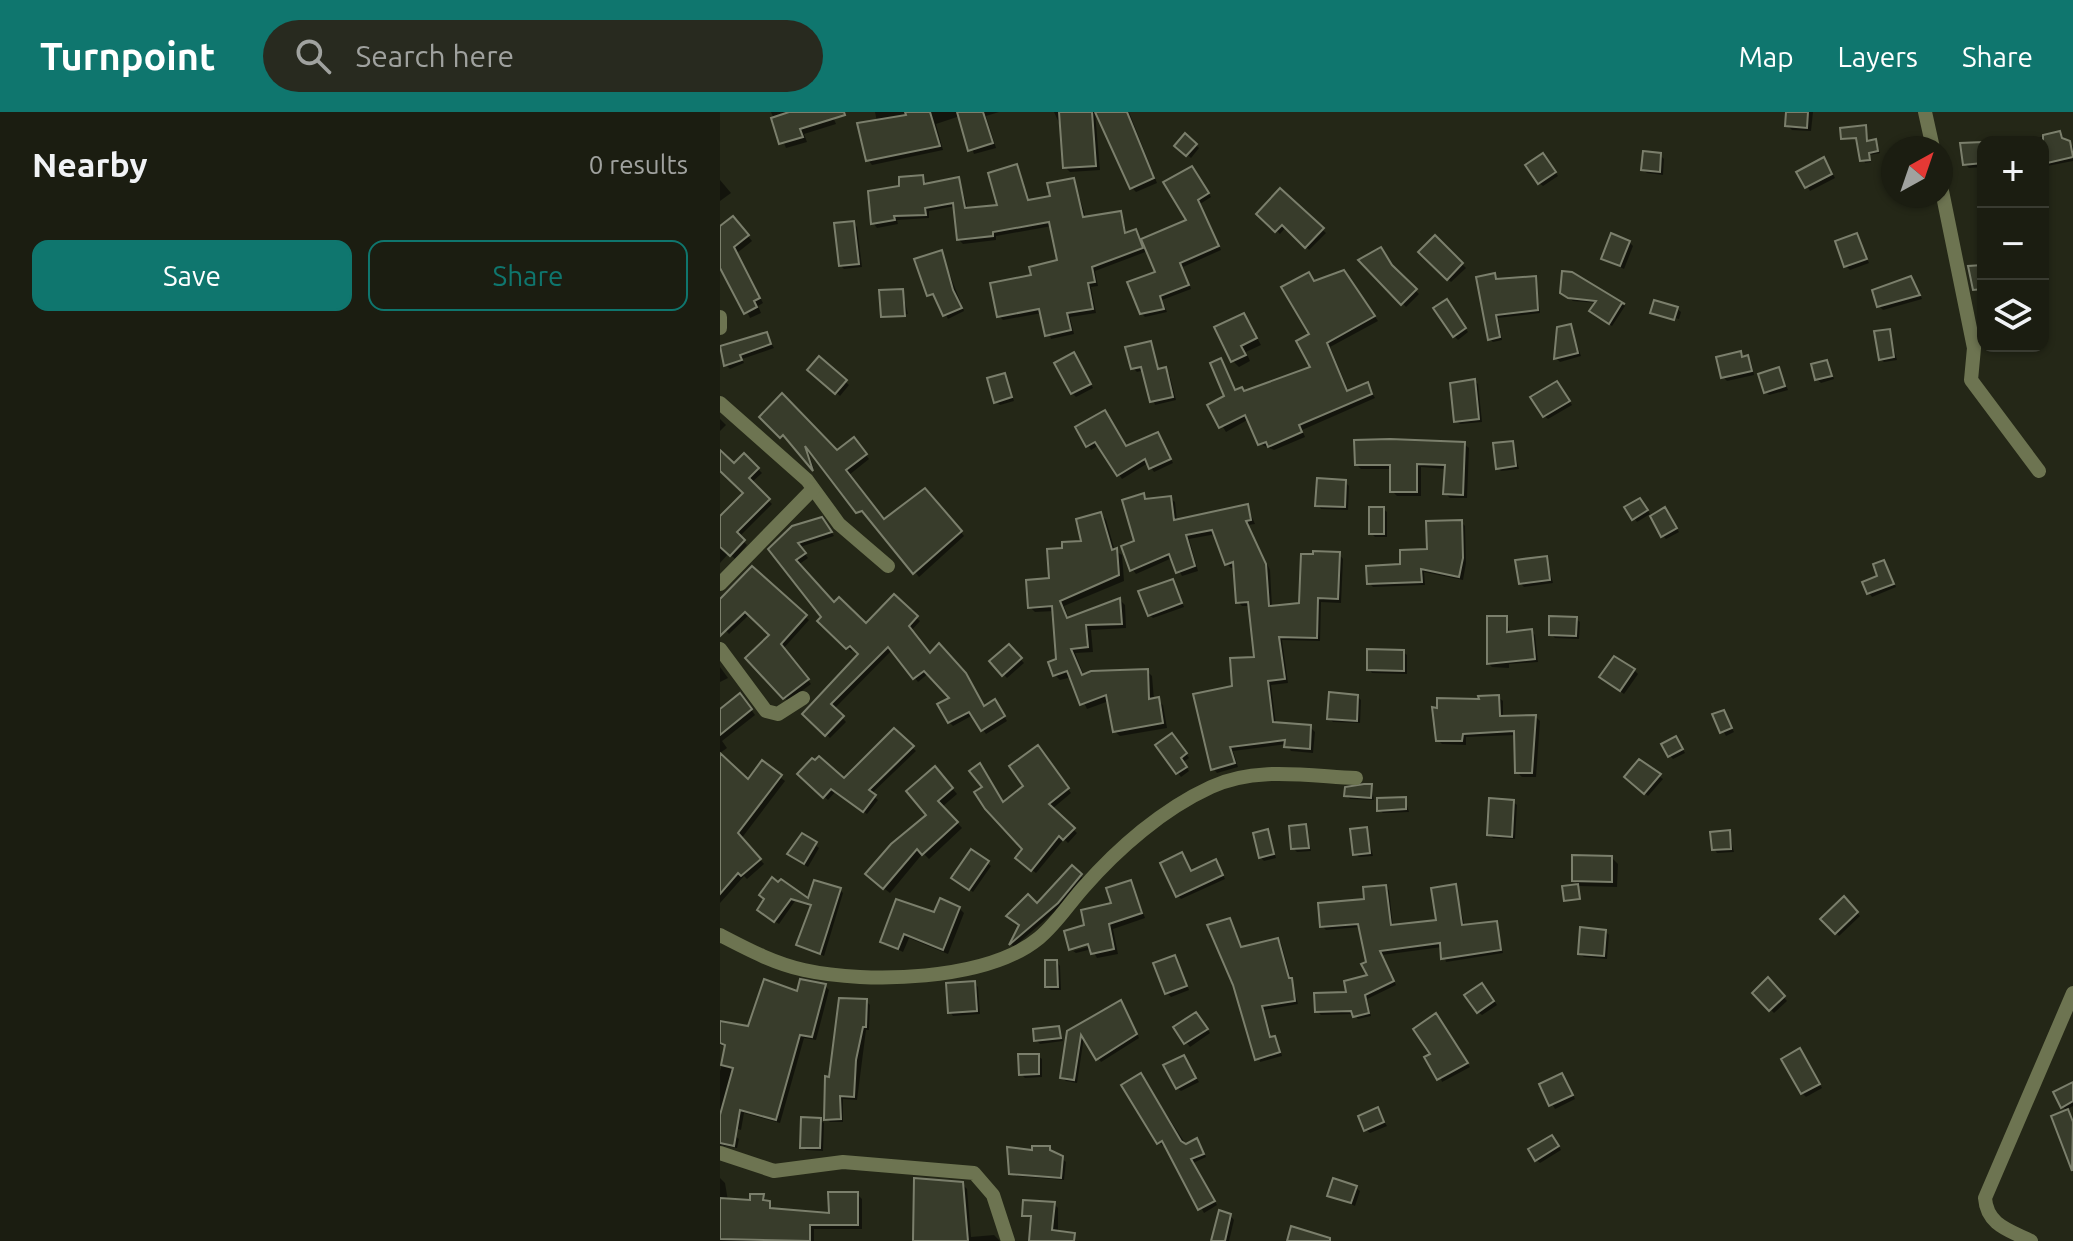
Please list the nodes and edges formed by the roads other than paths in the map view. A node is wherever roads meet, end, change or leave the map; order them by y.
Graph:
1 (1925, 112) edge
2 (1930, 136) edge
3 (1945, 208) edge
4 (720, 317) edge
5 (720, 328) edge
6 (720, 403) edge
7 (2039, 471) dead end
8 (813, 489) junction
9 (888, 566) dead end
10 (720, 584) edge
11 (720, 649) edge
12 (803, 698) dead end
13 (1356, 778) dead end
14 (720, 935) edge
15 (2073, 993) edge
16 (720, 1153) edge
17 (1008, 1241) edge
18 (2031, 1241) edge

1 - 2 street
3 - 7 street
4 - 5 street
6 - 8 street
8 - 9 street
8 - 10 street
11 - 12 street
13 - 14 street
15 - 18 street
16 - 17 street

